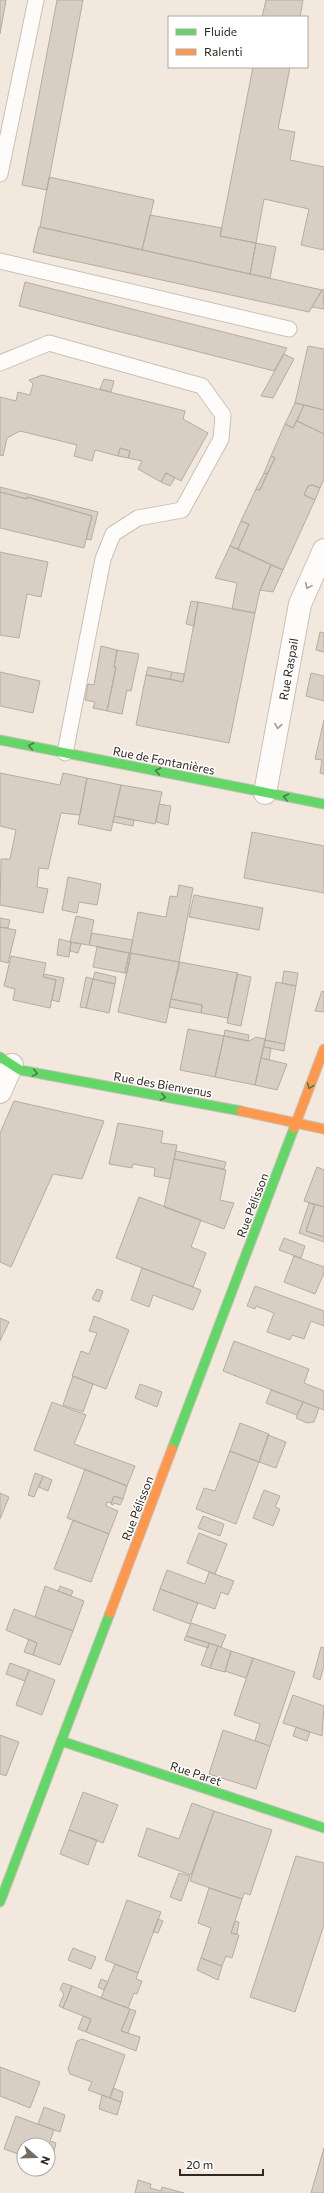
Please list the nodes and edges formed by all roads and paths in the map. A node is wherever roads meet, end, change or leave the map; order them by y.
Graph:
1 (36, 0) edge
2 (0, 174) edge
3 (0, 261) edge
4 (288, 329) dead end
5 (0, 363) edge
6 (324, 550) edge
7 (0, 740) edge
8 (65, 753) junction
9 (265, 793) junction
10 (324, 804) edge
11 (324, 1049) edge
12 (6, 1061) edge
13 (0, 1092) edge
14 (297, 1123) junction
15 (324, 1129) edge
16 (61, 1740) junction
17 (324, 1828) edge
18 (0, 1902) edge

1 - 2 lane
3 - 4 lane
5 - 8 lane
6 -> 9 street, Rue Raspail
8 -> 7 street, Rue de Fontanières
9 -> 8 street, Rue de Fontanières
10 -> 9 street, Rue de Fontanières
11 -> 14 street, Rue Pélisson
12 - 13 street
12 -> 14 street, Rue des Bienvenus
14 - 15 street, Rue des Bienvenus
14 - 16 street, Rue Pélisson
16 - 17 street, Rue Paret
16 - 18 street, Rue Pélisson

